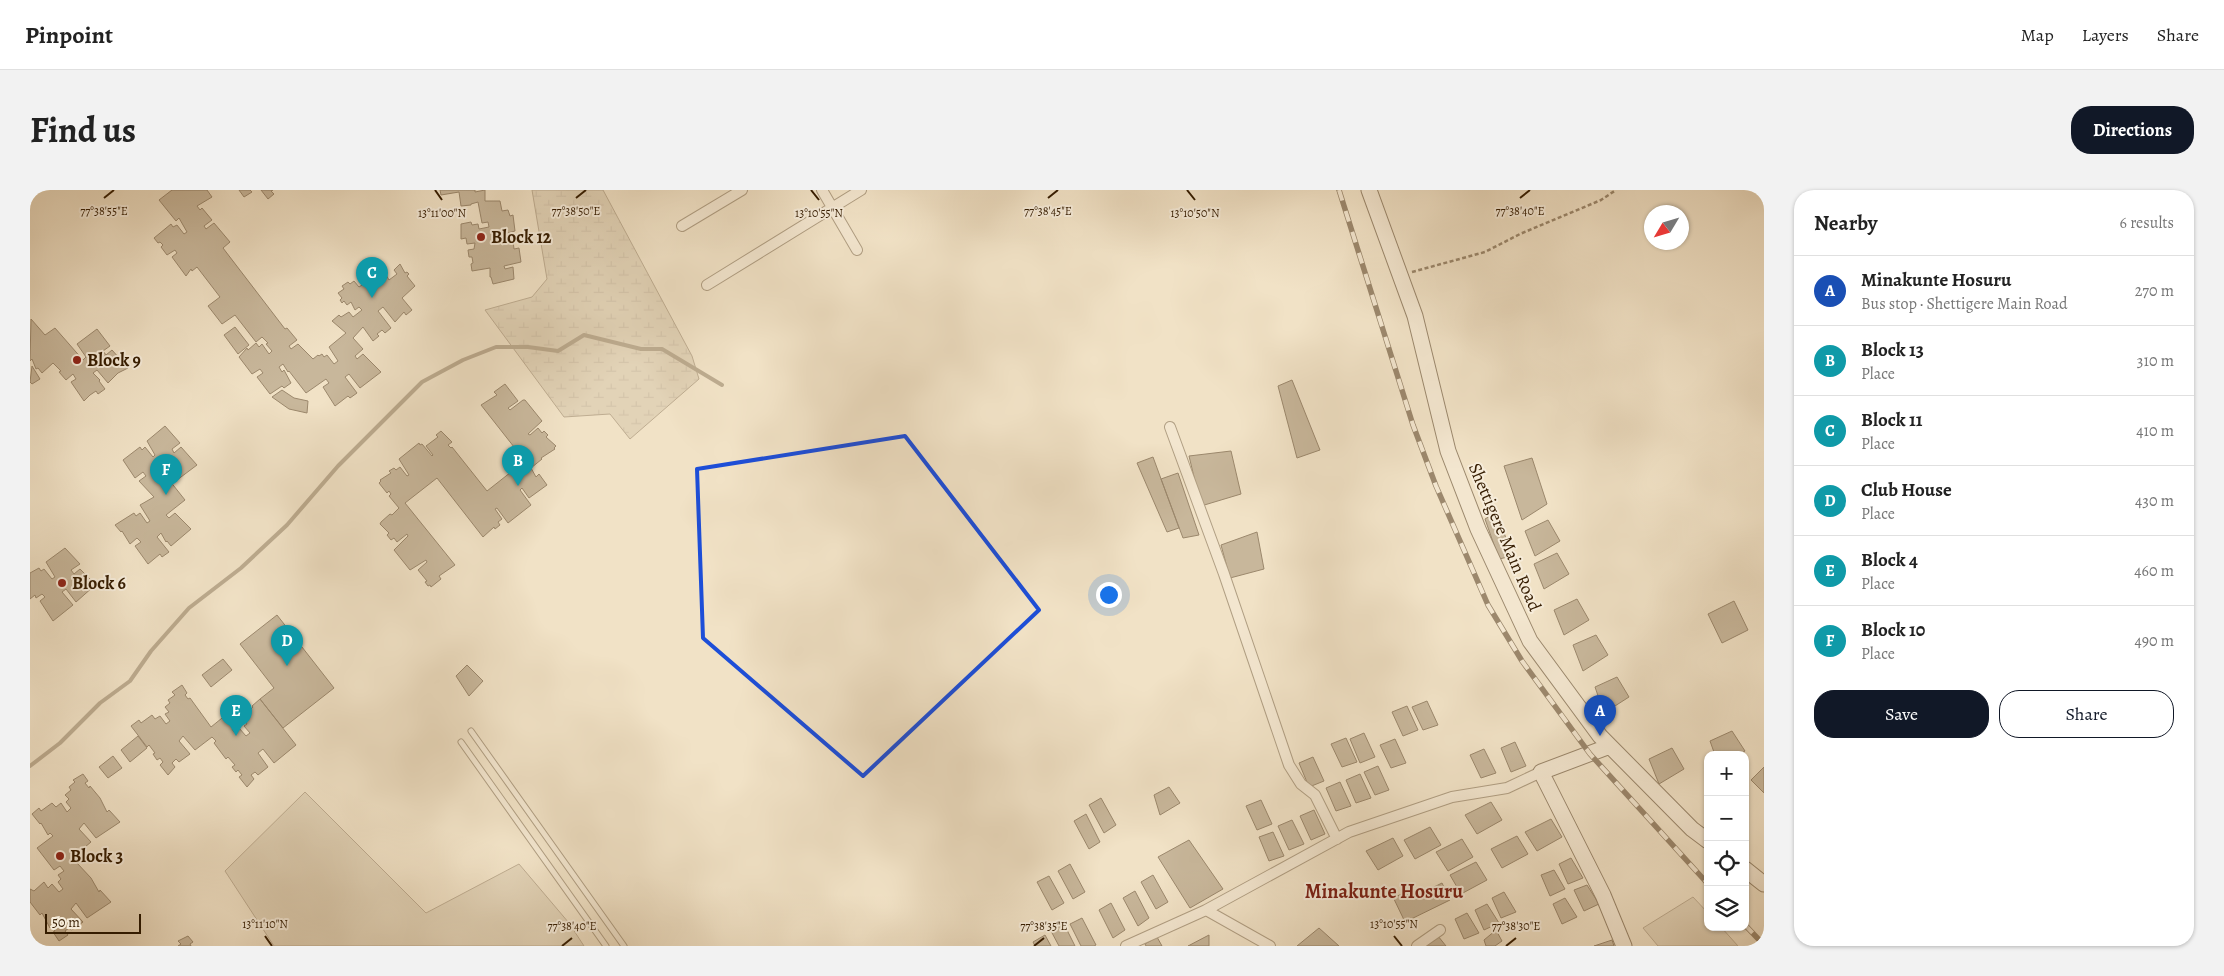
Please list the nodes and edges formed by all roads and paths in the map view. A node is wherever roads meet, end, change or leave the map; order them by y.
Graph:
1 (742, 190) edge
2 (822, 190) edge
3 (862, 190) edge
4 (1369, 190) edge
5 (1616, 190) edge
6 (833, 209) junction
7 (682, 226) dead end
8 (857, 250) dead end
9 (1400, 275) junction
10 (707, 285) dead end
11 (1170, 427) dead end
12 (471, 731) dead end
13 (461, 742) dead end
14 (1610, 746) junction
15 (1541, 772) junction
16 (1704, 838) edge
17 (1337, 839) junction
18 (1749, 872) edge
19 (1764, 884) edge
20 (1206, 910) junction
21 (1440, 930) dead end
22 (606, 946) edge
23 (624, 946) edge
24 (1126, 946) edge
25 (1270, 946) edge
26 (1417, 946) edge
27 (1624, 946) edge

1 - 7 street
2 - 6 street
3 - 6 street
4 - 9 main road, Shettigere Main Road
5 - 9 path
6 - 8 street
6 - 10 street
9 - 14 main road, Shettigere Main Road
11 - 17 street
12 - 23 lane
13 - 22 lane
14 - 15 main road
14 - 16 main road, Shettigere Main Road
15 - 17 street
15 - 27 main road
17 - 20 street
18 - 19 main road
20 - 24 street
20 - 25 street
21 - 26 street

